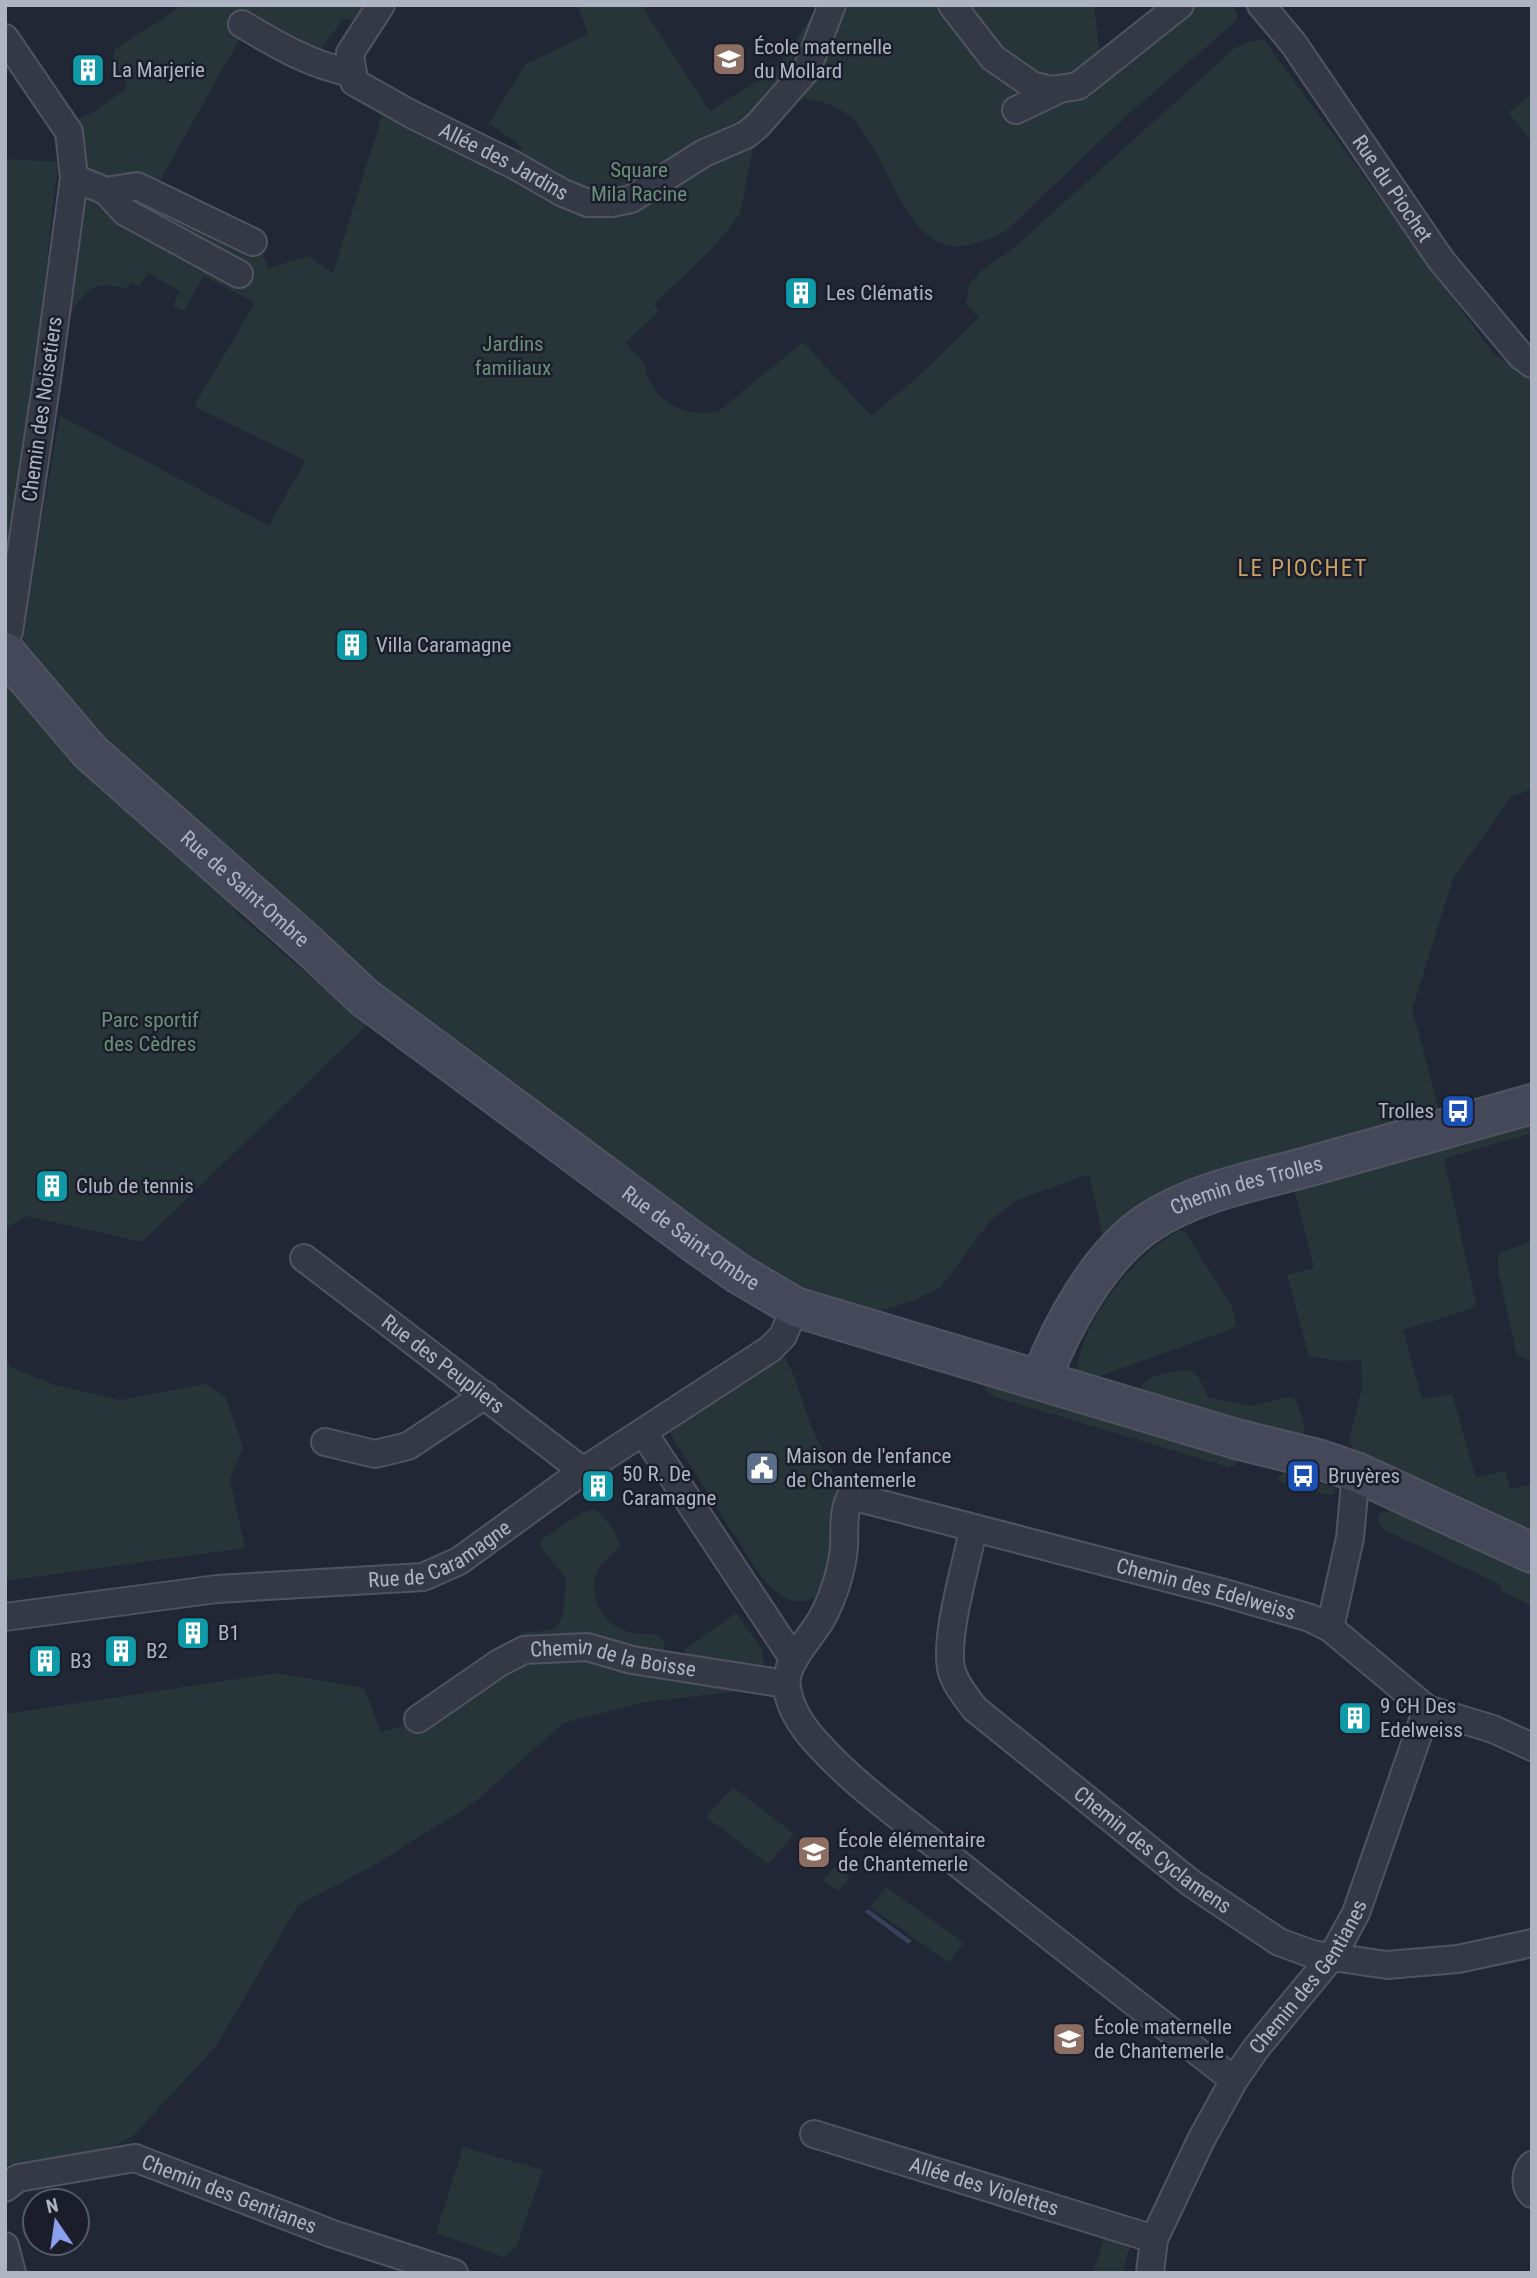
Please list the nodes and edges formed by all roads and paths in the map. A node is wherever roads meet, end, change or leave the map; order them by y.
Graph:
1 (382, 5) edge
2 (832, 5) edge
3 (952, 5) edge
4 (1180, 5) edge
5 (1261, 5) edge
6 (242, 24) dead end
7 (5, 38) edge
8 (353, 73) junction
9 (1060, 89) junction
10 (1016, 110) dead end
11 (74, 178) junction
12 (106, 191) junction
13 (253, 242) dead end
14 (239, 274) dead end
15 (1532, 364) edge
16 (5, 639) edge
17 (5, 652) edge
18 (1532, 1104) edge
19 (304, 1258) dead end
20 (795, 1307) junction
21 (1041, 1379) junction
22 (485, 1395) junction
23 (643, 1432) junction
24 (326, 1441) dead end
25 (583, 1471) junction
26 (1356, 1472) junction
27 (973, 1530) junction
28 (1532, 1553) edge
29 (5, 1617) edge
30 (1331, 1628) junction
31 (790, 1672) junction
32 (1427, 1709) junction
33 (418, 1718) dead end
34 (1532, 1747) edge
35 (1532, 1943) edge
36 (1333, 1955) junction
37 (1234, 2080) junction
38 (814, 2134) dead end
39 (5, 2187) edge
40 (1154, 2238) junction
41 (5, 2246) edge
42 (12, 2273) edge
43 (454, 2273) edge
44 (1150, 2273) edge

1 - 8 street
2 - 8 street, Allée des Jardins
3 - 9 street
4 - 9 street
5 - 15 street, Rue du Piochet
6 - 8 street, Allée des Jardins
7 - 11 street, Chemin des Noisetiers
9 - 10 street
11 - 12 street
11 - 16 street, Chemin des Noisetiers
12 - 13 street
12 - 14 street
17 - 20 street, Rue de Saint-Ombre
18 - 21 street, Chemin des Trolles
19 - 22 street, Rue des Peupliers
20 - 21 street, Rue de Saint-Ombre
20 - 23 street, Rue de Caramagne
21 - 26 street, Rue de Saint-Ombre
22 - 24 street
22 - 25 street, Rue des Peupliers
23 - 25 street, Rue de Caramagne
23 - 31 street
25 - 29 street, Rue de Caramagne
26 - 28 street, Rue de Saint-Ombre
26 - 30 street
27 - 30 street, Chemin des Edelweiss
27 - 31 street, Chemin des Edelweiss
27 - 36 street, Chemin des Cyclamens
30 - 32 street, Chemin des Edelweiss
31 - 33 street, Chemin de la Boisse
31 - 37 street
32 - 34 street, Chemin des Edelweiss
32 - 36 street, Chemin des Gentianes
35 - 36 street, Chemin des Cyclamens
36 - 37 street, Chemin des Gentianes
37 - 40 street, Chemin des Gentianes
38 - 40 street, Allée des Violettes
39 - 43 street, Chemin des Gentianes
40 - 44 street, Chemin des Gentianes
41 - 42 street

